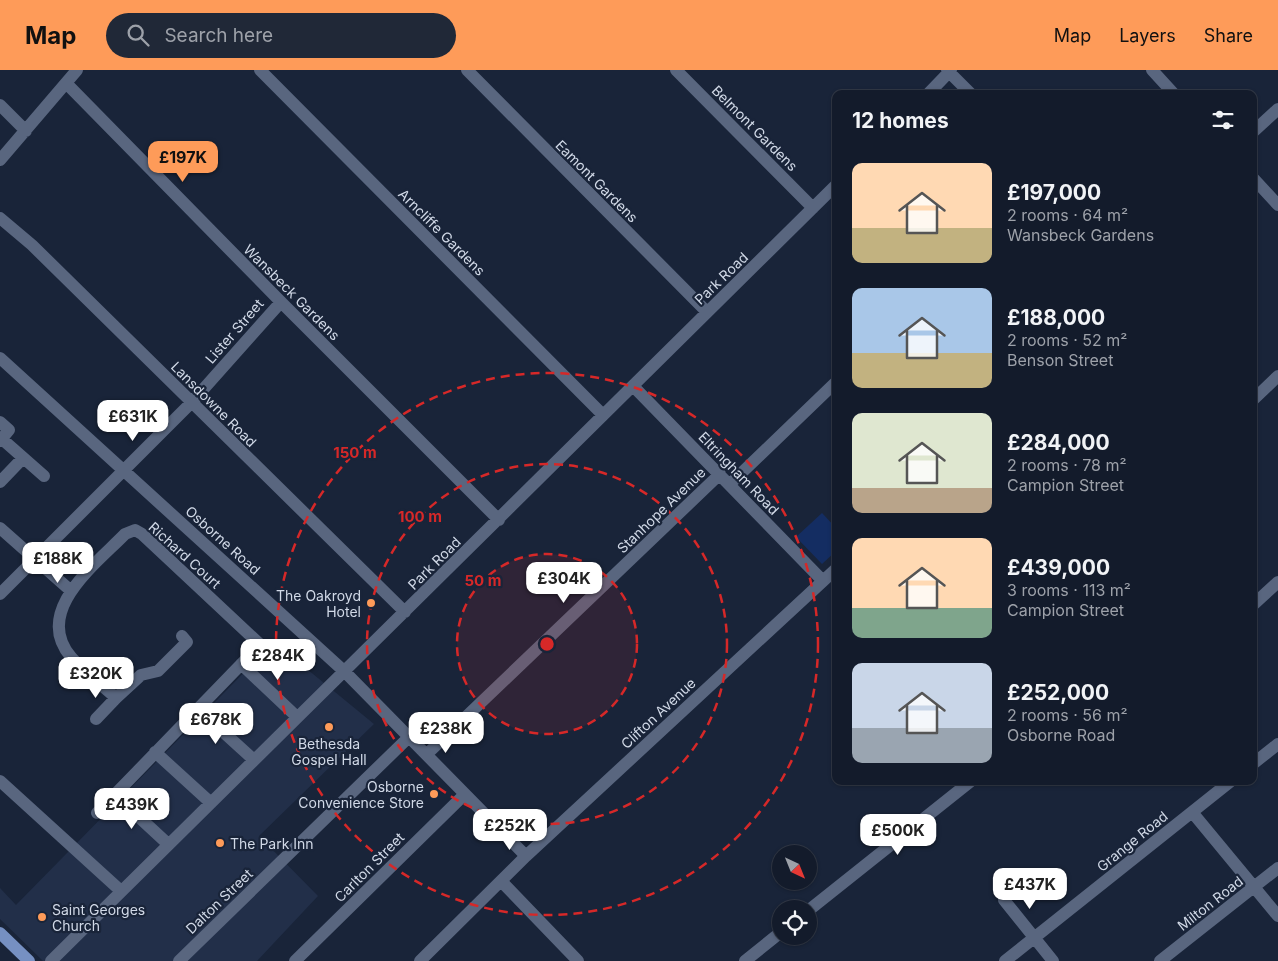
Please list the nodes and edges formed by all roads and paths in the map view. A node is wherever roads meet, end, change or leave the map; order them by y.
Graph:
1 (260, 70) edge
2 (466, 70) edge
3 (676, 70) edge
4 (1152, 70) edge
5 (950, 71) edge
6 (69, 75) edge
7 (932, 90) edge
8 (967, 90) edge
9 (1170, 90) edge
10 (0, 105) edge
11 (1278, 109) edge
12 (1257, 129) edge
13 (26, 131) junction
14 (0, 160) edge
15 (1257, 184) edge
16 (832, 189) edge
17 (1278, 205) edge
18 (813, 208) junction
19 (0, 218) edge
20 (281, 302) junction
21 (707, 312) junction
22 (0, 358) edge
23 (1278, 376) edge
24 (633, 386) junction
25 (832, 386) edge
26 (1257, 396) edge
27 (191, 403) junction
28 (603, 415) junction
29 (0, 422) edge
30 (1, 440) edge
31 (23, 458) junction
32 (124, 470) junction
33 (720, 474) junction
34 (44, 476) dead end
35 (0, 482) edge
36 (730, 484) junction
37 (499, 520) junction
38 (0, 528) edge
39 (34, 559) junction
40 (832, 573) edge
41 (823, 581) junction
42 (1278, 582) edge
43 (70, 590) junction
44 (0, 594) edge
45 (1257, 601) edge
46 (405, 612) junction
47 (182, 636) dead end
48 (241, 664) junction
49 (345, 672) junction
50 (116, 698) junction
51 (198, 709) junction
52 (297, 717) junction
53 (96, 719) dead end
54 (409, 737) junction
55 (1278, 744) edge
56 (156, 752) junction
57 (427, 754) junction
58 (254, 760) junction
59 (1257, 761) edge
60 (0, 781) edge
61 (965, 785) edge
62 (1226, 785) edge
63 (465, 794) junction
64 (115, 795) junction
65 (210, 803) junction
66 (1192, 812) junction
67 (97, 813) dead end
68 (168, 844) junction
69 (526, 856) junction
70 (1278, 868) edge
71 (501, 881) junction
72 (1254, 887) junction
73 (121, 891) junction
74 (1004, 900) dead end
75 (817, 904) edge
76 (1278, 916) edge
77 (0, 933) edge
78 (1034, 938) junction
79 (772, 939) edge
80 (29, 961) edge
81 (51, 961) edge
82 (179, 961) edge
83 (295, 961) edge
84 (420, 961) edge
85 (578, 961) edge
86 (745, 961) edge
87 (1005, 961) edge
88 (1053, 961) edge
89 (1160, 961) edge

1 - 28 street, Arncliffe Gardens
2 - 21 street, Eamont Gardens
3 - 18 street, Belmont Gardens
4 - 9 street
5 - 7 street
5 - 8 street
6 - 13 street
6 - 20 street, Wansbeck Gardens
10 - 13 street
11 - 12 street
13 - 14 street
15 - 17 street
16 - 18 street, Park Road
18 - 21 street, Park Road
19 - 27 street, Lansdowne Road
20 - 27 street, Lister Street
20 - 37 street, Wansbeck Gardens
21 - 24 street, Park Road
22 - 32 street, Osborne Road
23 - 26 street
24 - 28 street, Park Road
24 - 33 street, Eltringham Road
25 - 36 street
27 - 32 street, Lister Street
27 - 46 street, Lansdowne Road
28 - 37 street, Park Road
29 - 30 street
30 - 31 street
31 - 34 street
31 - 35 street
32 - 39 street, Lister Street
32 - 49 street, Osborne Road
33 - 36 street, Eltringham Road
33 - 57 street, Stanhope Avenue
36 - 41 street, Eltringham Road
37 - 46 street, Park Road
38 - 39 street
39 - 43 street
39 - 44 street, Lister Street
40 - 41 street, Clifton Avenue
41 - 69 street, Clifton Avenue
42 - 45 street
43 - 48 street, Richard Court
43 - 50 street, Richard Court
46 - 49 street, Park Road
47 - 50 street
48 - 51 street
48 - 52 street
49 - 52 street, Park Road
49 - 54 street, Osborne Road
50 - 53 street
51 - 56 street
51 - 58 street
52 - 58 street, Park Road
54 - 57 street, Osborne Road
54 - 82 street, Dalton Street
55 - 59 street
56 - 64 street
56 - 65 street
57 - 63 street, Osborne Road
58 - 65 street, Park Road
60 - 73 street
61 - 75 street
62 - 66 street, Grange Road
63 - 69 street, Osborne Road
63 - 83 street, Carlton Street
64 - 67 street
64 - 68 street
65 - 68 street, Park Road
66 - 72 street
66 - 78 street, Grange Road
68 - 73 street, Park Road
69 - 71 street, Clifton Avenue
70 - 72 street, Milton Road
71 - 84 street, Clifton Avenue
71 - 85 street
72 - 76 street
72 - 89 street, Milton Road
73 - 81 street, Park Road
74 - 78 street
77 - 80 main road
78 - 87 street, Grange Road
78 - 88 street
79 - 86 street

